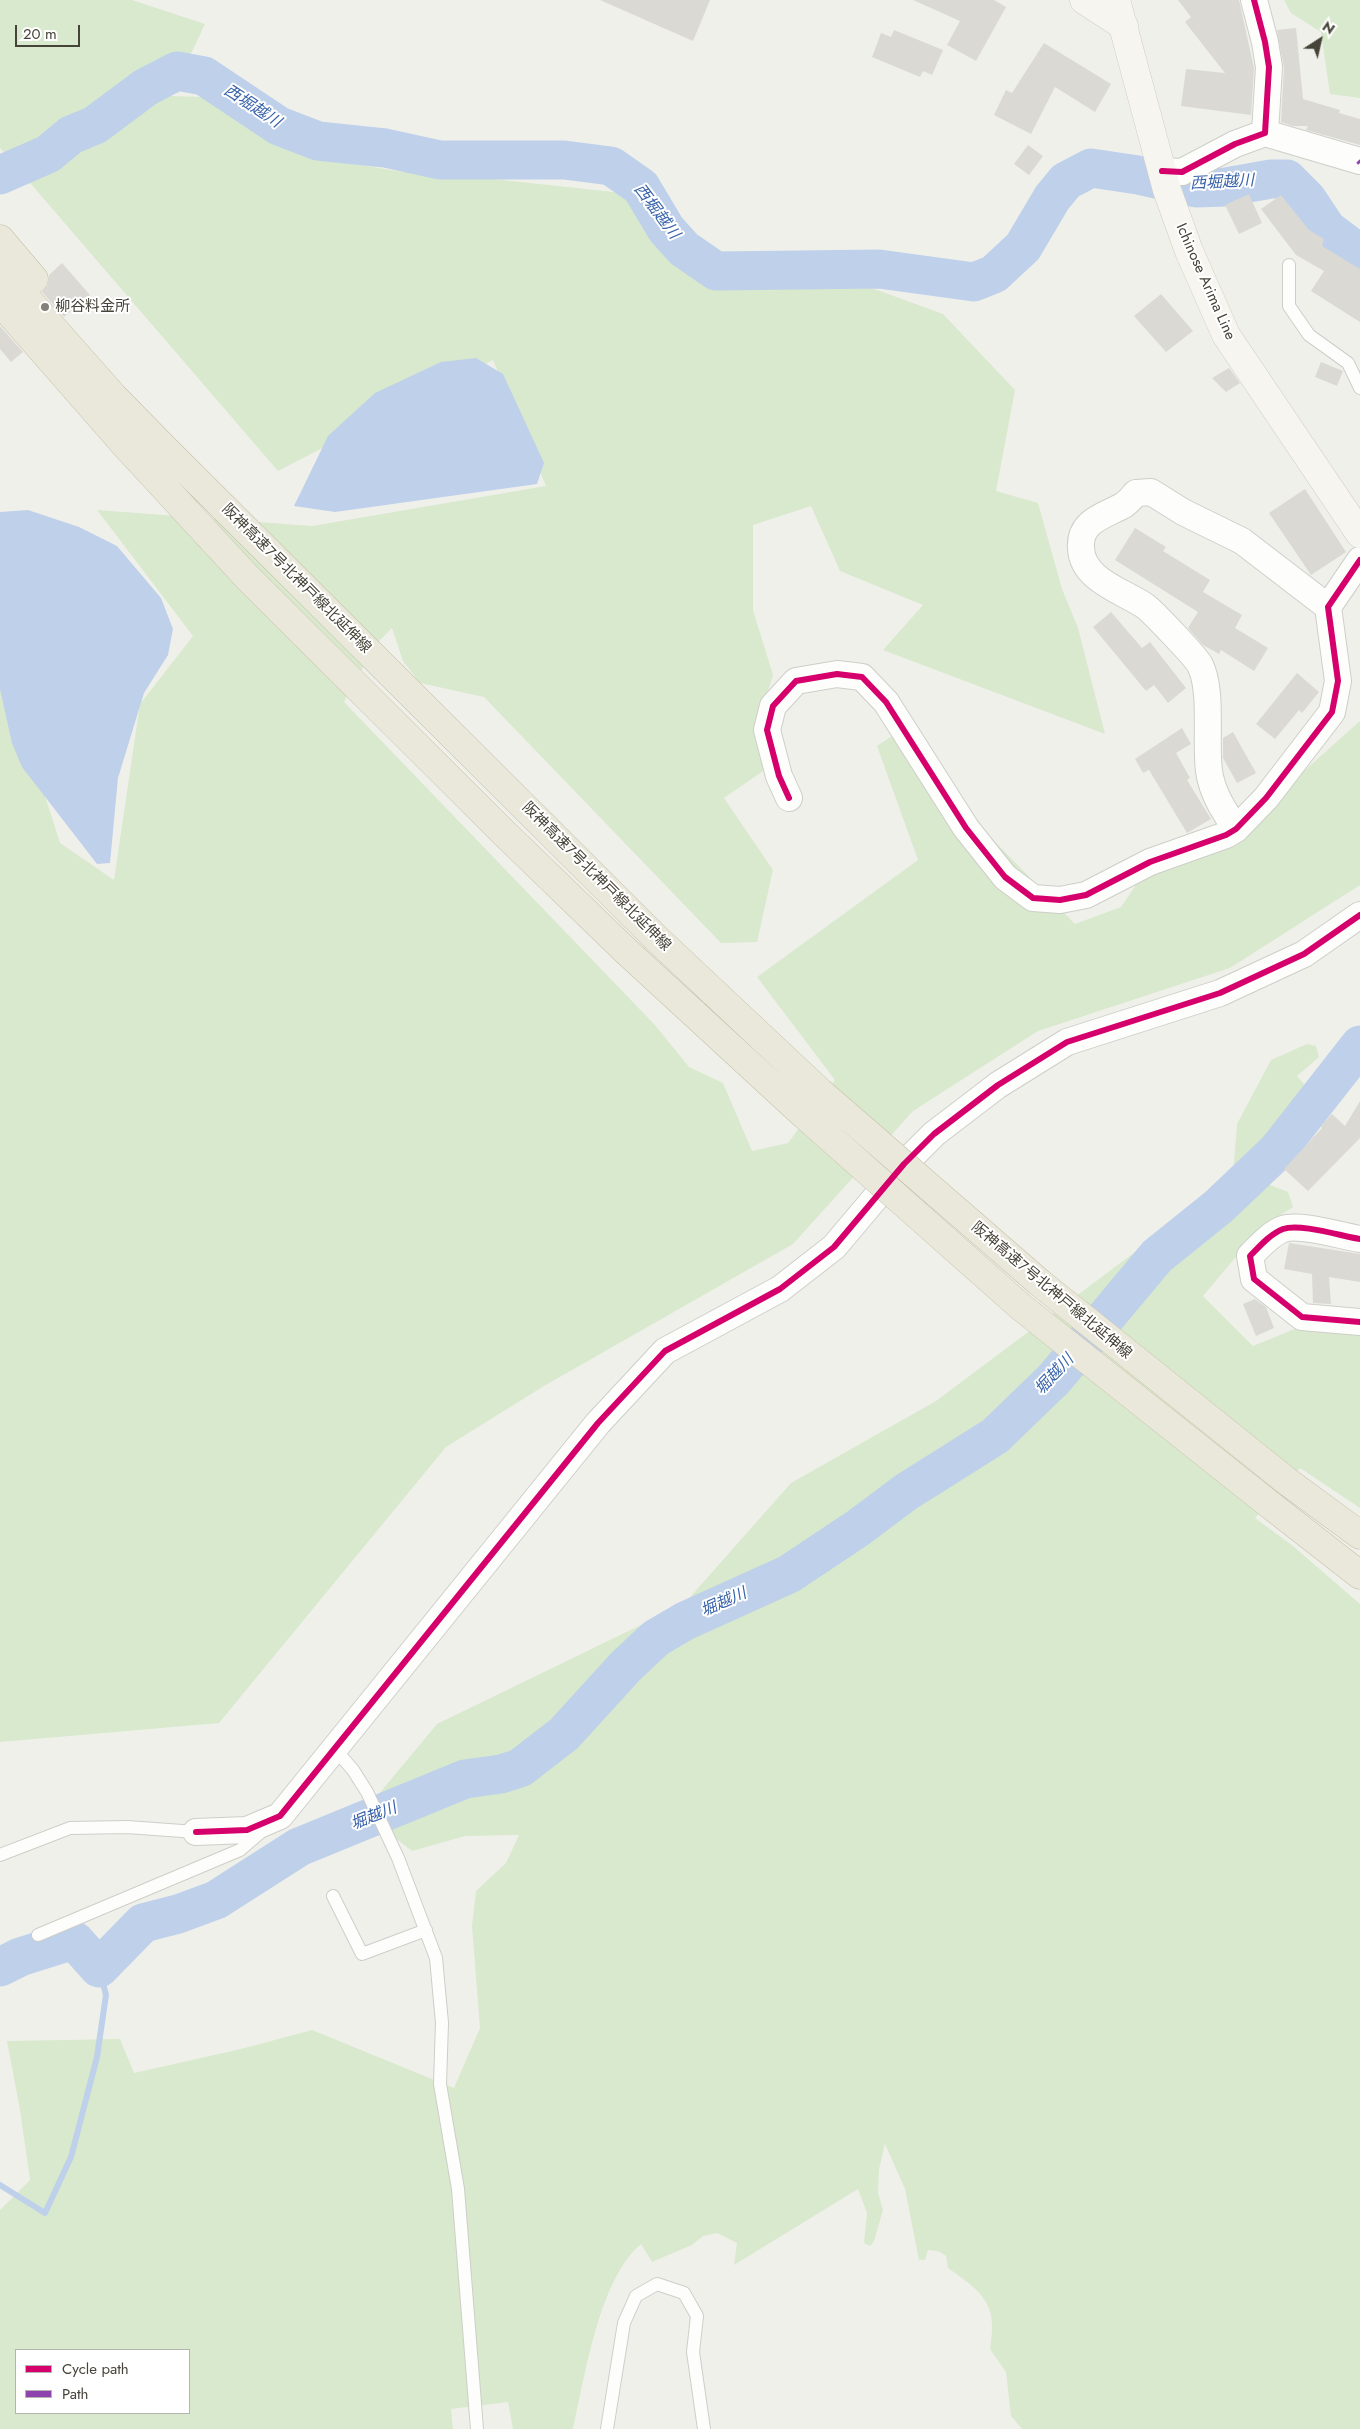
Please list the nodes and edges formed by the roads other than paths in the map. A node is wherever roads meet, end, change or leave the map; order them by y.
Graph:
1 (1084, 0) edge
2 (1116, 0) edge
3 (1254, 0) edge
4 (1124, 26) junction
5 (1264, 133) junction
6 (1360, 161) edge
7 (1165, 181) junction
8 (0, 240) edge
9 (1289, 265) dead end
10 (0, 268) edge
11 (0, 302) edge
12 (0, 326) edge
13 (1360, 388) edge
14 (168, 446) junction
15 (120, 449) junction
16 (1360, 534) edge
17 (1360, 560) edge
18 (1328, 607) junction
19 (376, 658) joint
20 (789, 798) dead end
21 (1236, 829) junction
22 (1360, 915) edge
23 (820, 1092) joint
24 (802, 1113) joint
25 (1360, 1240) edge
26 (1360, 1322) edge
27 (1360, 1535) edge
28 (1360, 1575) edge
29 (334, 1748) junction
30 (280, 1816) junction
31 (196, 1832) joint
32 (0, 1855) edge
33 (333, 1896) dead end
34 (426, 1930) junction
35 (38, 1934) dead end
36 (477, 2429) edge
37 (607, 2429) edge
38 (704, 2429) edge

1 - 4 main road
2 - 4 main road, Ichinose Arima Line
3 - 5 street
4 - 7 main road, Ichinose Arima Line
5 - 6 street
5 - 7 street
7 - 16 main road, Ichinose Arima Line
8 - 14 highway
9 - 13 lane
10 - 14 highway
11 - 15 highway
12 - 15 highway
14 - 19 highway, 阪神高速７号北神戸線北延伸線
15 - 24 highway, 阪神高速7号北神戸線北延伸線
17 - 18 street
18 - 21 street
18 - 21 street
19 - 23 highway, 阪神高速7号北神戸線北延伸線
20 - 21 street
22 - 29 street
23 - 27 highway, 阪神高速７号北神戸線北延伸線, bridge
24 - 28 highway, 阪神高速７号北神戸線北延伸線, bridge
25 - 26 street
29 - 30 street
29 - 34 lane
30 - 31 street
30 - 35 lane
31 - 32 lane
33 - 34 lane
34 - 36 lane
37 - 38 lane

